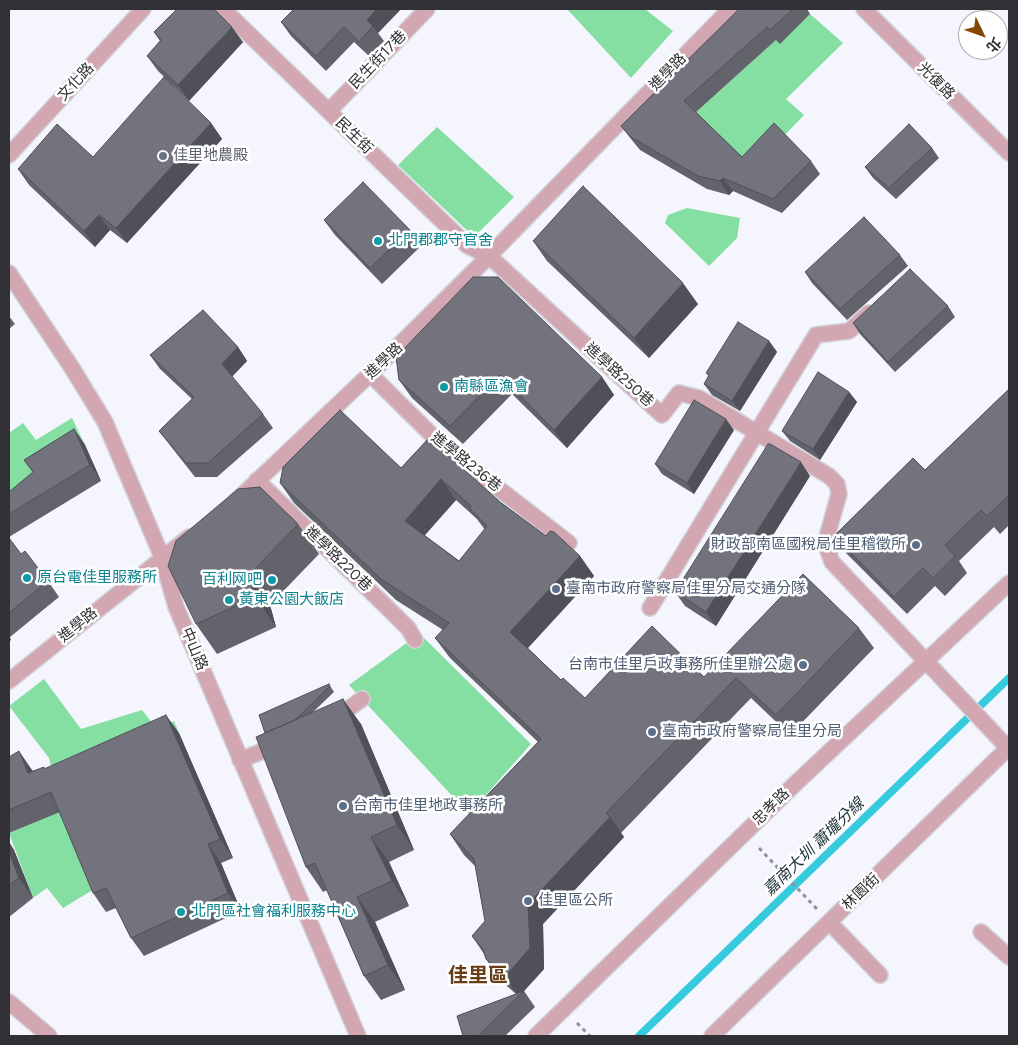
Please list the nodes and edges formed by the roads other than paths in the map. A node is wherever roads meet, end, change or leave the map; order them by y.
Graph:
1 (143, 9) edge
2 (223, 9) edge
3 (427, 9) edge
4 (730, 9) edge
5 (864, 9) edge
6 (328, 111) junction
7 (1009, 153) edge
8 (9, 155) edge
9 (489, 256) junction
10 (9, 273) edge
11 (882, 301) edge
12 (370, 374) junction
13 (758, 434) junction
14 (257, 480) junction
15 (226, 509) edge
16 (202, 527) edge
17 (569, 543) edge
18 (162, 557) junction
19 (1009, 583) edge
20 (650, 608) dead end
21 (415, 640) dead end
22 (925, 661) junction
23 (9, 681) edge
24 (362, 698) dead end
25 (323, 727) edge
26 (295, 738) edge
27 (1009, 748) edge
28 (240, 760) junction
29 (829, 922) junction
30 (982, 932) dead end
31 (1009, 957) edge
32 (880, 975) dead end
33 (9, 1002) edge
34 (50, 1036) edge
35 (358, 1036) edge
36 (536, 1036) edge
37 (712, 1036) edge

1 - 8 street, 文化路
2 - 6 street, 民生街
3 - 6 street, 民生街17巷
4 - 9 street, 進學路
5 - 7 street, 光復路
6 - 9 street, 民生街
9 - 12 street, 進學路
9 - 13 street, 進學路250巷
10 - 18 street, 中山路
11 - 13 street
12 - 14 street, 進學路
12 - 17 street, 進學路236巷
13 - 20 street
13 - 22 street, 進學路250巷
14 - 15 street, 進學路
14 - 21 street, 進學路220巷
16 - 18 street, 進學路
18 - 23 street, 進學路
18 - 28 street, 中山路
19 - 22 street, 忠孝路
22 - 27 street
22 - 36 street, 忠孝路
24 - 25 street
26 - 28 street
27 - 29 street, 林園街
28 - 35 street, 中山路
29 - 32 street
29 - 37 street, 林園街
30 - 31 street
33 - 34 street

